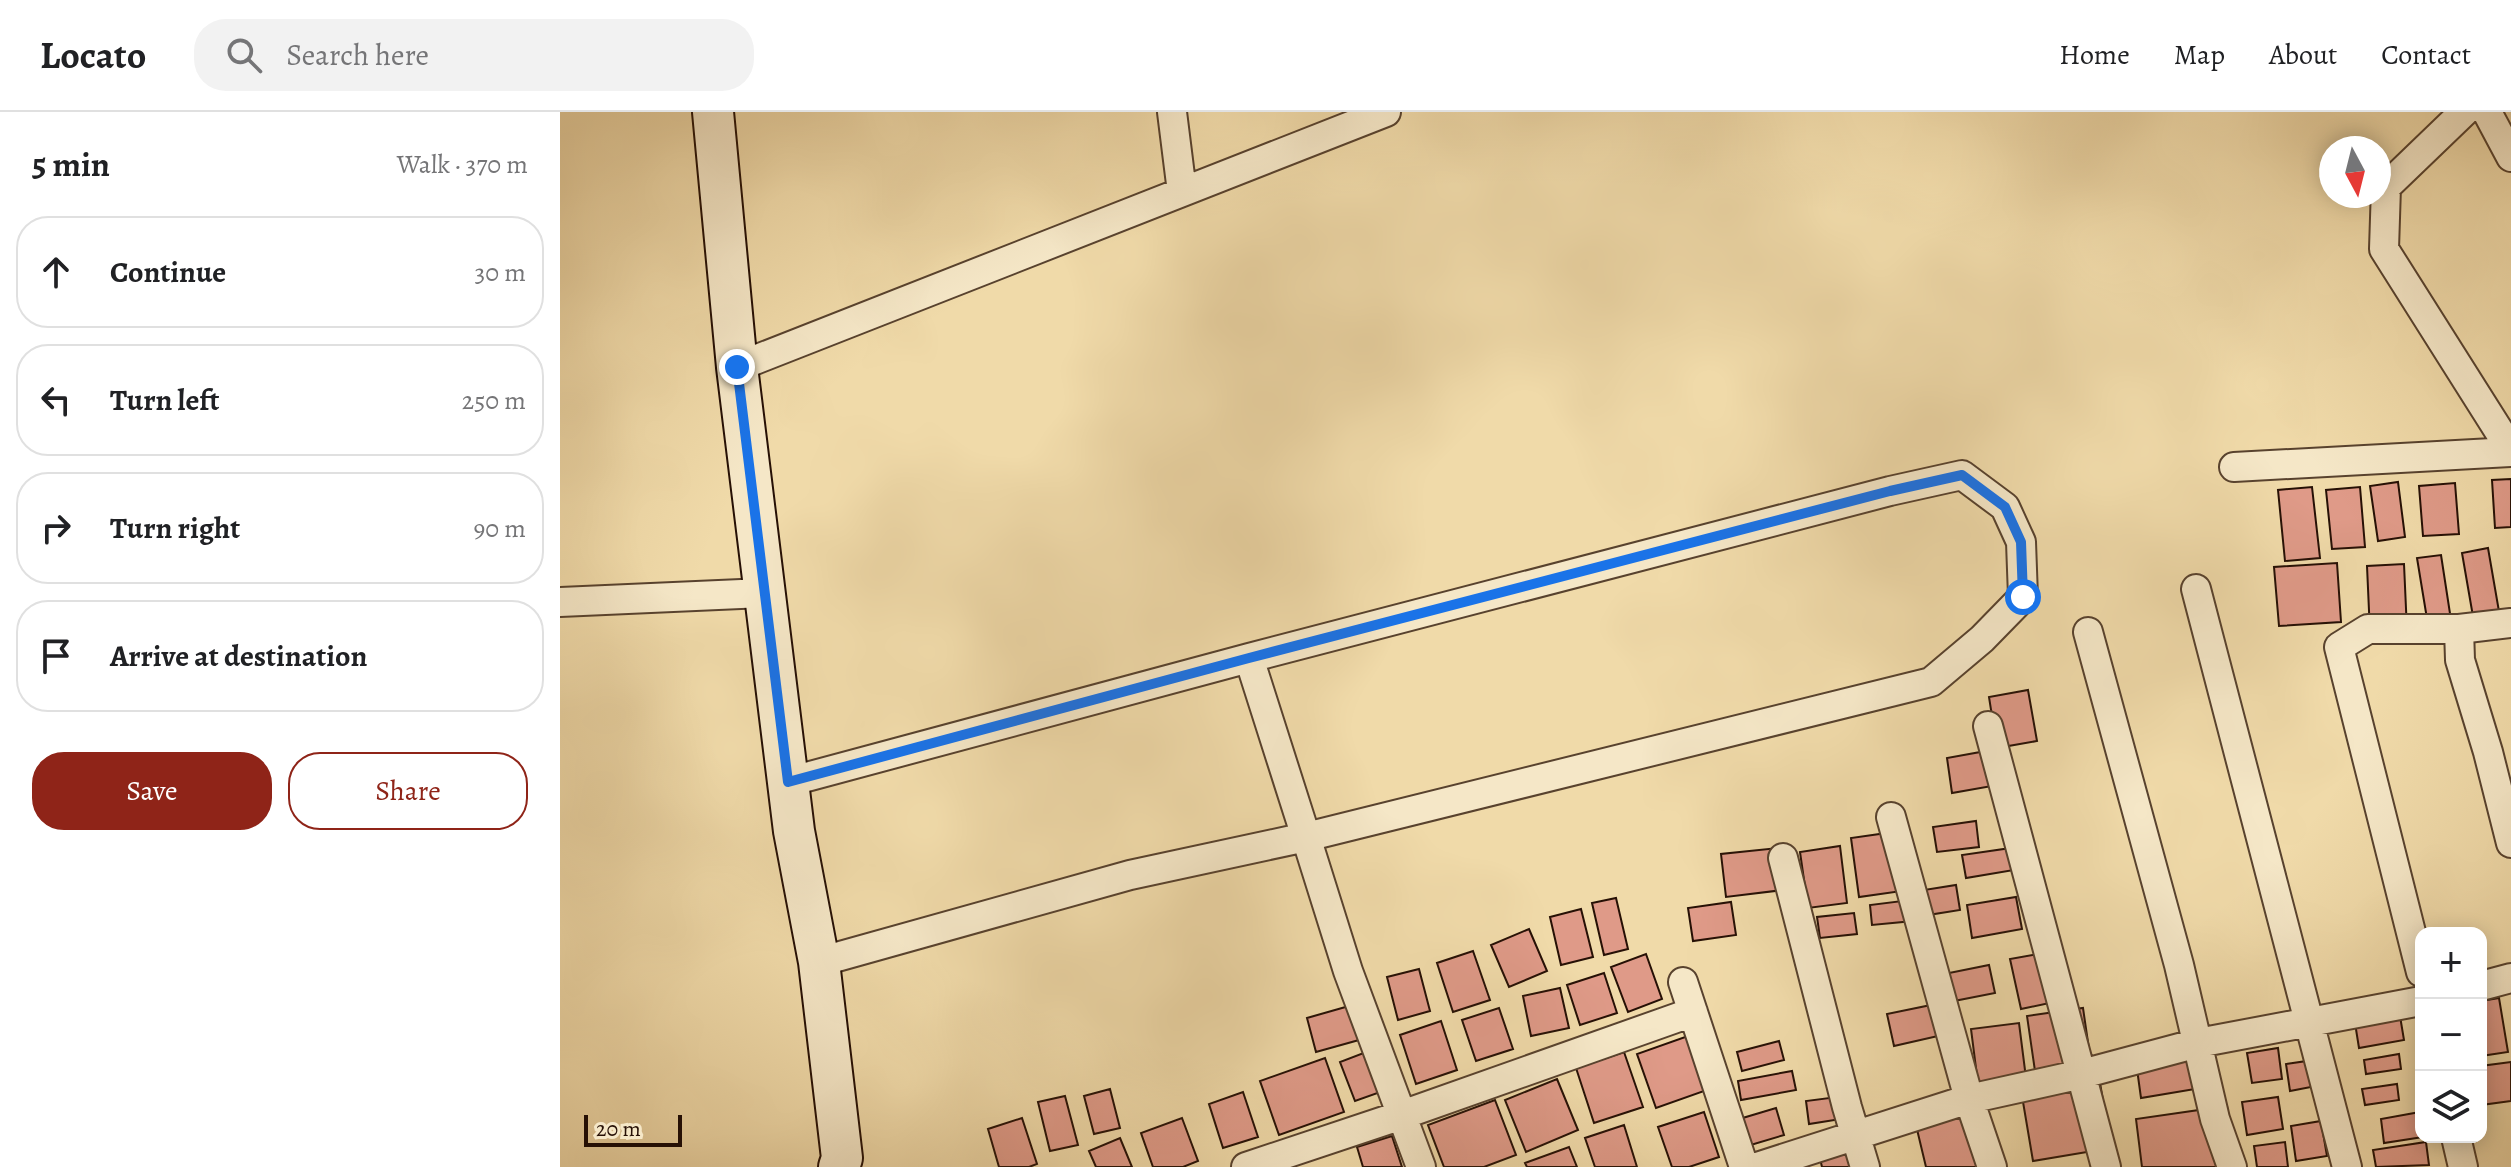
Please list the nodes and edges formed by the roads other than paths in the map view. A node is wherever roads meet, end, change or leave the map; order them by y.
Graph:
1 (713, 112) edge
2 (1172, 112) edge
3 (1386, 112) edge
4 (2464, 112) edge
5 (2487, 112) edge
6 (2511, 157) edge
7 (1182, 192) junction
8 (737, 367) junction
9 (2511, 451) edge
10 (2234, 467) dead end
11 (2196, 589) dead end
12 (764, 593) junction
13 (560, 602) edge
14 (2511, 623) edge
15 (2459, 629) junction
16 (2088, 632) dead end
17 (1249, 658) junction
18 (1988, 726) dead end
19 (2502, 778) edge
20 (788, 782) junction
21 (1891, 817) dead end
22 (1306, 837) junction
23 (2511, 843) edge
24 (1783, 858) dead end
25 (2415, 948) edge
26 (819, 962) junction
27 (2511, 978) edge
28 (1683, 982) dead end
29 (2487, 984) edge
30 (2415, 1002) edge
31 (1693, 1012) junction
32 (2308, 1023) junction
33 (2198, 1043) junction
34 (2082, 1074) junction
35 (1969, 1099) junction
36 (1402, 1115) junction
37 (1856, 1135) junction
38 (2457, 1143) edge
39 (839, 1167) edge
40 (1246, 1167) edge
41 (1421, 1167) edge
42 (1744, 1167) edge
43 (1757, 1167) edge
44 (1865, 1167) edge
45 (1992, 1167) edge
46 (2106, 1167) edge
47 (2232, 1167) edge
48 (2347, 1167) edge
49 (2463, 1167) edge

1 - 8 street
2 - 7 street
3 - 7 street
4 - 9 street
5 - 6 street
7 - 8 street
8 - 12 street
9 - 10 street
11 - 32 street
12 - 13 street
12 - 20 street
14 - 15 street
15 - 19 street
15 - 25 street
16 - 33 street
17 - 20 street
17 - 22 street
17 - 22 street
18 - 34 street
19 - 23 street
20 - 26 street
21 - 35 street
22 - 26 street
22 - 36 street
24 - 37 street
26 - 39 street
27 - 29 street
28 - 31 street
30 - 32 street
31 - 36 street
31 - 42 street
32 - 33 street
32 - 48 street
33 - 34 street
33 - 47 street
34 - 35 street
34 - 46 street
35 - 37 street
35 - 45 street
36 - 40 street
36 - 41 street
37 - 43 street
37 - 44 street
38 - 49 street

